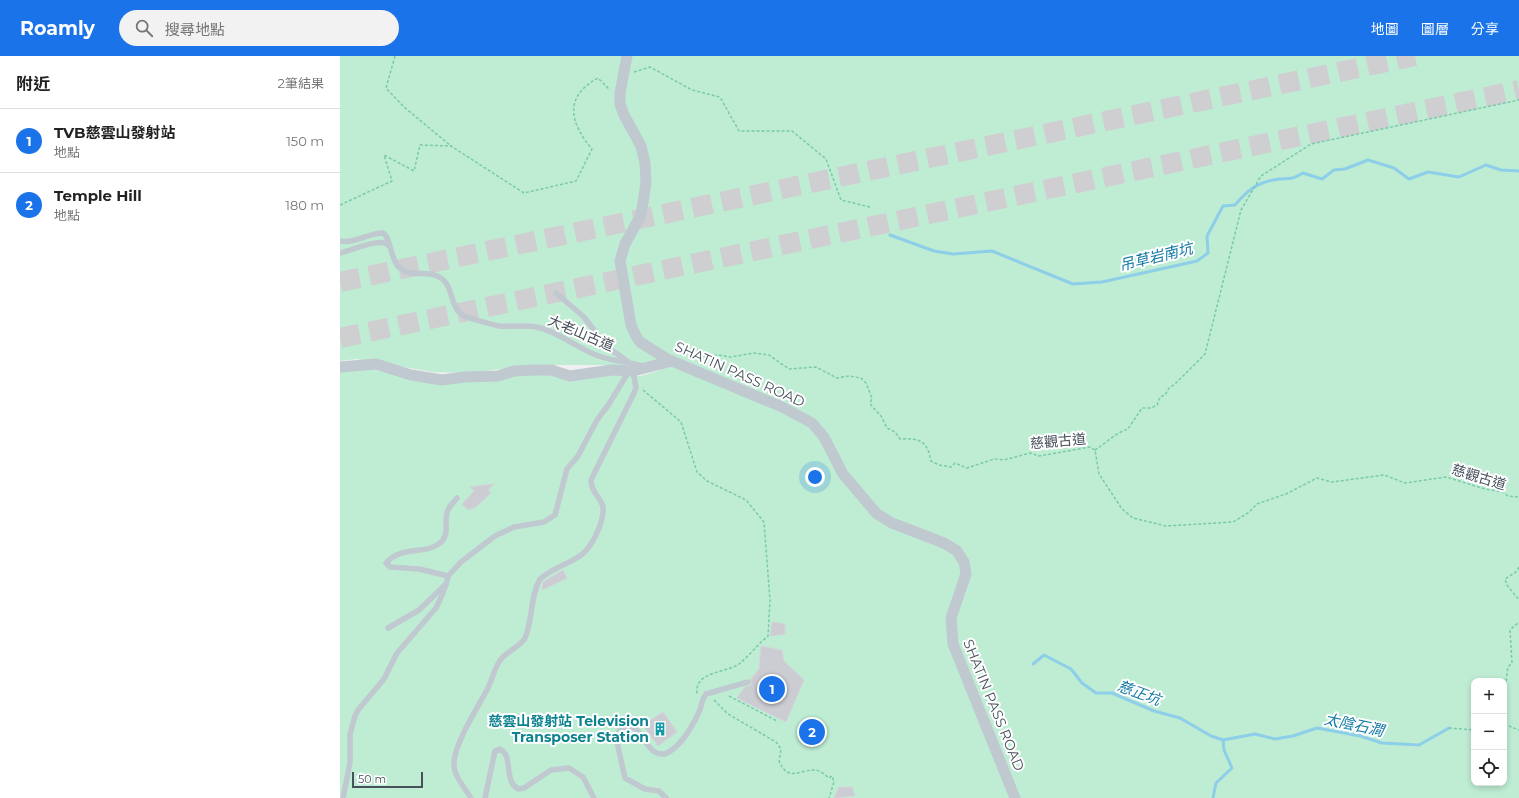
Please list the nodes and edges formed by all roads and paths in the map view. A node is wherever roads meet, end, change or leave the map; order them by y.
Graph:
1 (395, 56) edge
2 (627, 56) edge
3 (623, 76) junction
4 (620, 100) junction
5 (1519, 100) edge
6 (451, 146) junction
7 (340, 205) edge
8 (870, 206) dead end
9 (340, 241) edge
10 (389, 246) junction
11 (340, 253) edge
12 (556, 293) dead end
13 (672, 361) junction
14 (340, 367) edge
15 (632, 369) junction
16 (636, 384) junction
17 (1095, 450) junction
18 (1519, 497) edge
19 (457, 498) dead end
20 (1519, 567) edge
21 (448, 576) junction
22 (446, 583) junction
23 (1519, 600) edge
24 (1519, 622) edge
25 (388, 628) dead end
26 (1506, 678) edge
27 (748, 682) dead end
28 (726, 696) dead end
29 (717, 698) dead end
30 (714, 700) junction
31 (701, 704) junction
32 (777, 721) dead end
33 (1507, 725) edge
34 (1449, 728) dead end
35 (1471, 730) edge
36 (1519, 730) edge
37 (343, 798) edge
38 (471, 798) edge
39 (485, 798) edge
40 (594, 798) edge
41 (666, 798) edge
42 (829, 798) edge
43 (1015, 798) edge

1 - 6 path
2 - 3 street, SHATIN PASS ROAD
3 - 4 street, SHATIN PASS ROAD
3 - 8 path
4 - 6 path
4 - 13 street, SHATIN PASS ROAD
5 - 17 path
6 - 7 path
9 - 10 lane, 大老山古道
10 - 11 lane
10 - 15 lane, 大老山古道
12 - 15 lane
13 - 15 street
13 - 17 path, 慈觀古道
13 - 43 street, SHATIN PASS ROAD
14 - 15 street
15 - 16 lane
15 - 21 lane
16 - 31 path
16 - 38 lane
17 - 18 path, 慈觀古道
19 - 21 lane
20 - 23 path
21 - 22 lane
22 - 25 lane
22 - 37 lane
24 - 26 path
27 - 31 lane
28 - 32 path
29 - 30 path
30 - 31 path
30 - 42 path
31 - 41 lane
33 - 36 path
34 - 35 path
39 - 40 lane

